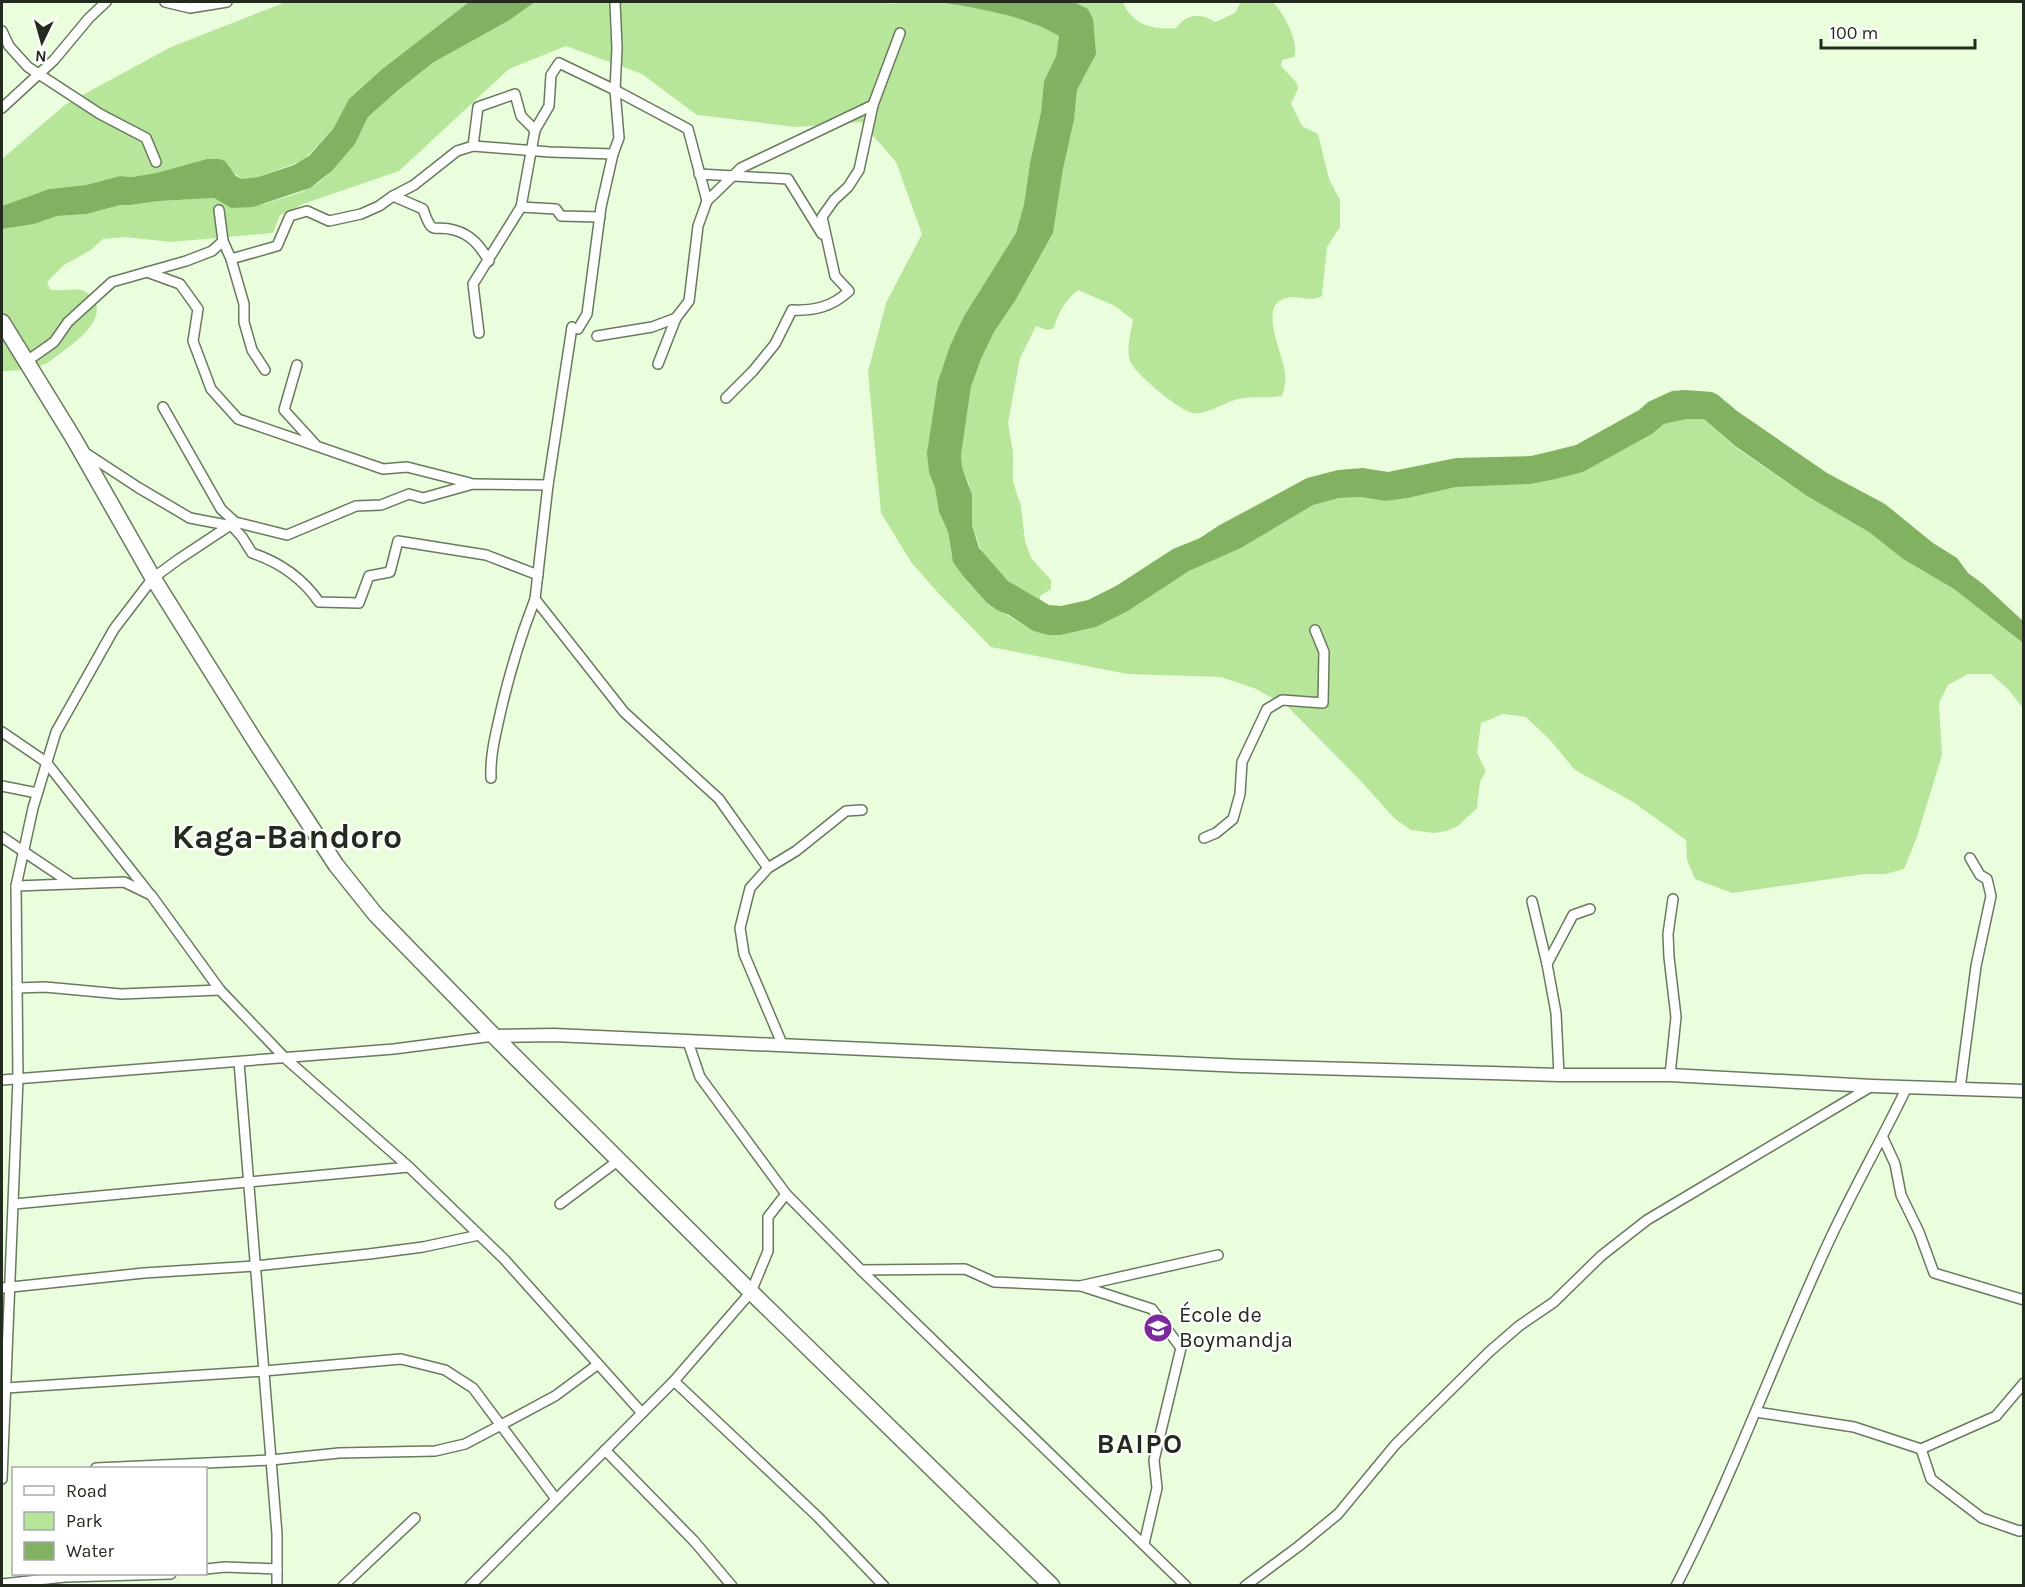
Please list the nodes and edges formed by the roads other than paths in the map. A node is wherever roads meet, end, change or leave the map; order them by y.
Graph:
1 (106, 2) edge
2 (165, 2) edge
3 (227, 2) edge
4 (615, 2) edge
5 (2, 31) edge
6 (900, 33) dead end
7 (39, 73) junction
8 (615, 90) junction
9 (873, 105) junction
10 (2, 108) edge
11 (535, 130) junction
12 (473, 146) junction
13 (532, 151) junction
14 (613, 154) junction
15 (156, 162) dead end
16 (699, 174) junction
17 (732, 177) junction
18 (393, 196) junction
19 (707, 201) junction
20 (521, 207) junction
21 (219, 210) dead end
22 (600, 217) junction
23 (223, 241) junction
24 (826, 241) junction
25 (231, 259) junction
26 (489, 261) junction
27 (147, 272) junction
28 (676, 318) junction
29 (2, 322) edge
30 (479, 333) dead end
31 (597, 336) dead end
32 (27, 361) junction
33 (658, 364) dead end
34 (297, 365) dead end
35 (265, 370) dead end
36 (726, 398) dead end
37 (163, 406) dead end
38 (317, 446) junction
39 (80, 449) junction
40 (473, 484) junction
41 (548, 485) junction
42 (233, 524) junction
43 (538, 575) junction
44 (153, 578) junction
45 (535, 599) junction
46 (1315, 630) dead end
47 (2, 732) edge
48 (46, 762) junction
49 (491, 778) dead end
50 (2, 786) edge
51 (37, 793) junction
52 (862, 810) dead end
53 (2, 837) edge
54 (1204, 838) dead end
55 (23, 853) junction
56 (1970, 858) dead end
57 (768, 868) junction
58 (73, 884) junction
59 (16, 886) junction
60 (151, 895) junction
61 (1673, 899) dead end
62 (1532, 901) dead end
63 (1590, 909) dead end
64 (1547, 964) junction
65 (17, 988) junction
66 (220, 990) junction
67 (494, 1036) junction
68 (688, 1042) junction
69 (783, 1046) junction
70 (285, 1058) junction
71 (239, 1062) junction
72 (1559, 1075) junction
73 (1670, 1075) junction
74 (18, 1079) junction
75 (2, 1080) edge
76 (1872, 1086) junction
77 (1907, 1087) junction
78 (1960, 1089) junction
79 (2024, 1091) edge
80 (1883, 1138) junction
81 (619, 1160) junction
82 (408, 1167) junction
83 (249, 1182) junction
84 (786, 1194) junction
85 (14, 1204) junction
86 (560, 1204) dead end
87 (479, 1235) junction
88 (1218, 1255) dead end
89 (255, 1266) junction
90 (861, 1270) junction
91 (1080, 1286) junction
92 (6, 1287) edge
93 (751, 1292) junction
94 (2024, 1300) edge
95 (597, 1365) junction
96 (264, 1371) junction
97 (674, 1381) junction
98 (2024, 1383) edge
99 (6, 1388) junction
100 (1756, 1412) junction
101 (642, 1413) junction
102 (501, 1425) junction
103 (1921, 1449) junction
104 (605, 1450) junction
105 (271, 1460) junction
106 (118, 1467) edge
107 (2, 1478) edge
108 (556, 1499) junction
109 (415, 1518) dead end
110 (2024, 1530) edge
111 (1144, 1544) junction
112 (207, 1569) edge
113 (277, 1569) junction
114 (136, 1575) edge
115 (2, 1584) edge
116 (277, 1586) edge
117 (343, 1586) edge
118 (470, 1586) edge
119 (732, 1586) edge
120 (884, 1586) edge
121 (1052, 1586) edge
122 (1186, 1586) edge
123 (1245, 1586) edge
124 (1676, 1586) edge

1 - 7 street
2 - 3 street
4 - 8 street
5 - 7 street
6 - 9 street
7 - 10 street
7 - 15 street
8 - 11 street
8 - 14 street
8 - 16 street
9 - 17 street
9 - 24 street
11 - 12 street
11 - 13 street
12 - 13 street
12 - 18 street
13 - 14 street
13 - 20 street
14 - 22 street
16 - 17 street
16 - 19 street
17 - 19 street
17 - 24 street
18 - 25 street
18 - 26 street
19 - 28 street
20 - 22 street
20 - 26 street
21 - 23 street
22 - 41 street
23 - 25 street
23 - 27 street
24 - 36 street
25 - 35 street
26 - 30 street
27 - 32 street
27 - 38 street
28 - 31 street
28 - 33 street
29 - 32 main road
32 - 39 main road
34 - 38 street
37 - 42 street
38 - 40 street
39 - 42 street
39 - 44 main road
40 - 41 street
40 - 42 street
41 - 43 street
42 - 43 street
42 - 44 street
43 - 45 street
44 - 48 street
44 - 67 main road
45 - 49 street
45 - 57 street
46 - 54 street
47 - 48 street
48 - 51 street
48 - 60 street
50 - 51 street
51 - 55 street
52 - 57 street
53 - 55 street
55 - 58 street
55 - 59 street
56 - 78 street
57 - 69 street
58 - 59 street
58 - 60 street
59 - 65 street
60 - 66 street
61 - 73 street
62 - 64 street
63 - 64 street
64 - 72 street
65 - 66 street
65 - 74 street
66 - 70 street
67 - 68 street
67 - 70 street
67 - 81 main road
68 - 69 street
68 - 84 street
69 - 72 street
70 - 71 street
70 - 82 street
71 - 74 street
71 - 83 street
72 - 73 street
73 - 76 street
74 - 75 street
74 - 85 street
76 - 77 street
76 - 123 street
77 - 78 street
77 - 80 street
78 - 79 street
80 - 94 street
80 - 100 street
81 - 86 street
81 - 93 main road
82 - 83 street
82 - 87 street
83 - 85 street
83 - 89 street
84 - 90 street
84 - 93 street
85 - 92 street
87 - 89 street
87 - 95 street
88 - 91 street
89 - 92 street
89 - 96 street
90 - 91 street
90 - 111 street
91 - 111 street
92 - 99 street
93 - 97 street
93 - 121 main road
95 - 101 street
95 - 102 street
96 - 99 street
96 - 102 street
96 - 105 street
97 - 101 street
97 - 120 street
98 - 103 street
99 - 107 street
100 - 103 street
100 - 124 street
101 - 104 street
102 - 105 street
102 - 108 street
103 - 110 street
104 - 108 street
104 - 119 street
105 - 106 street
105 - 113 street
108 - 118 street
109 - 117 street
111 - 122 street
112 - 113 street
113 - 116 street
114 - 115 street

